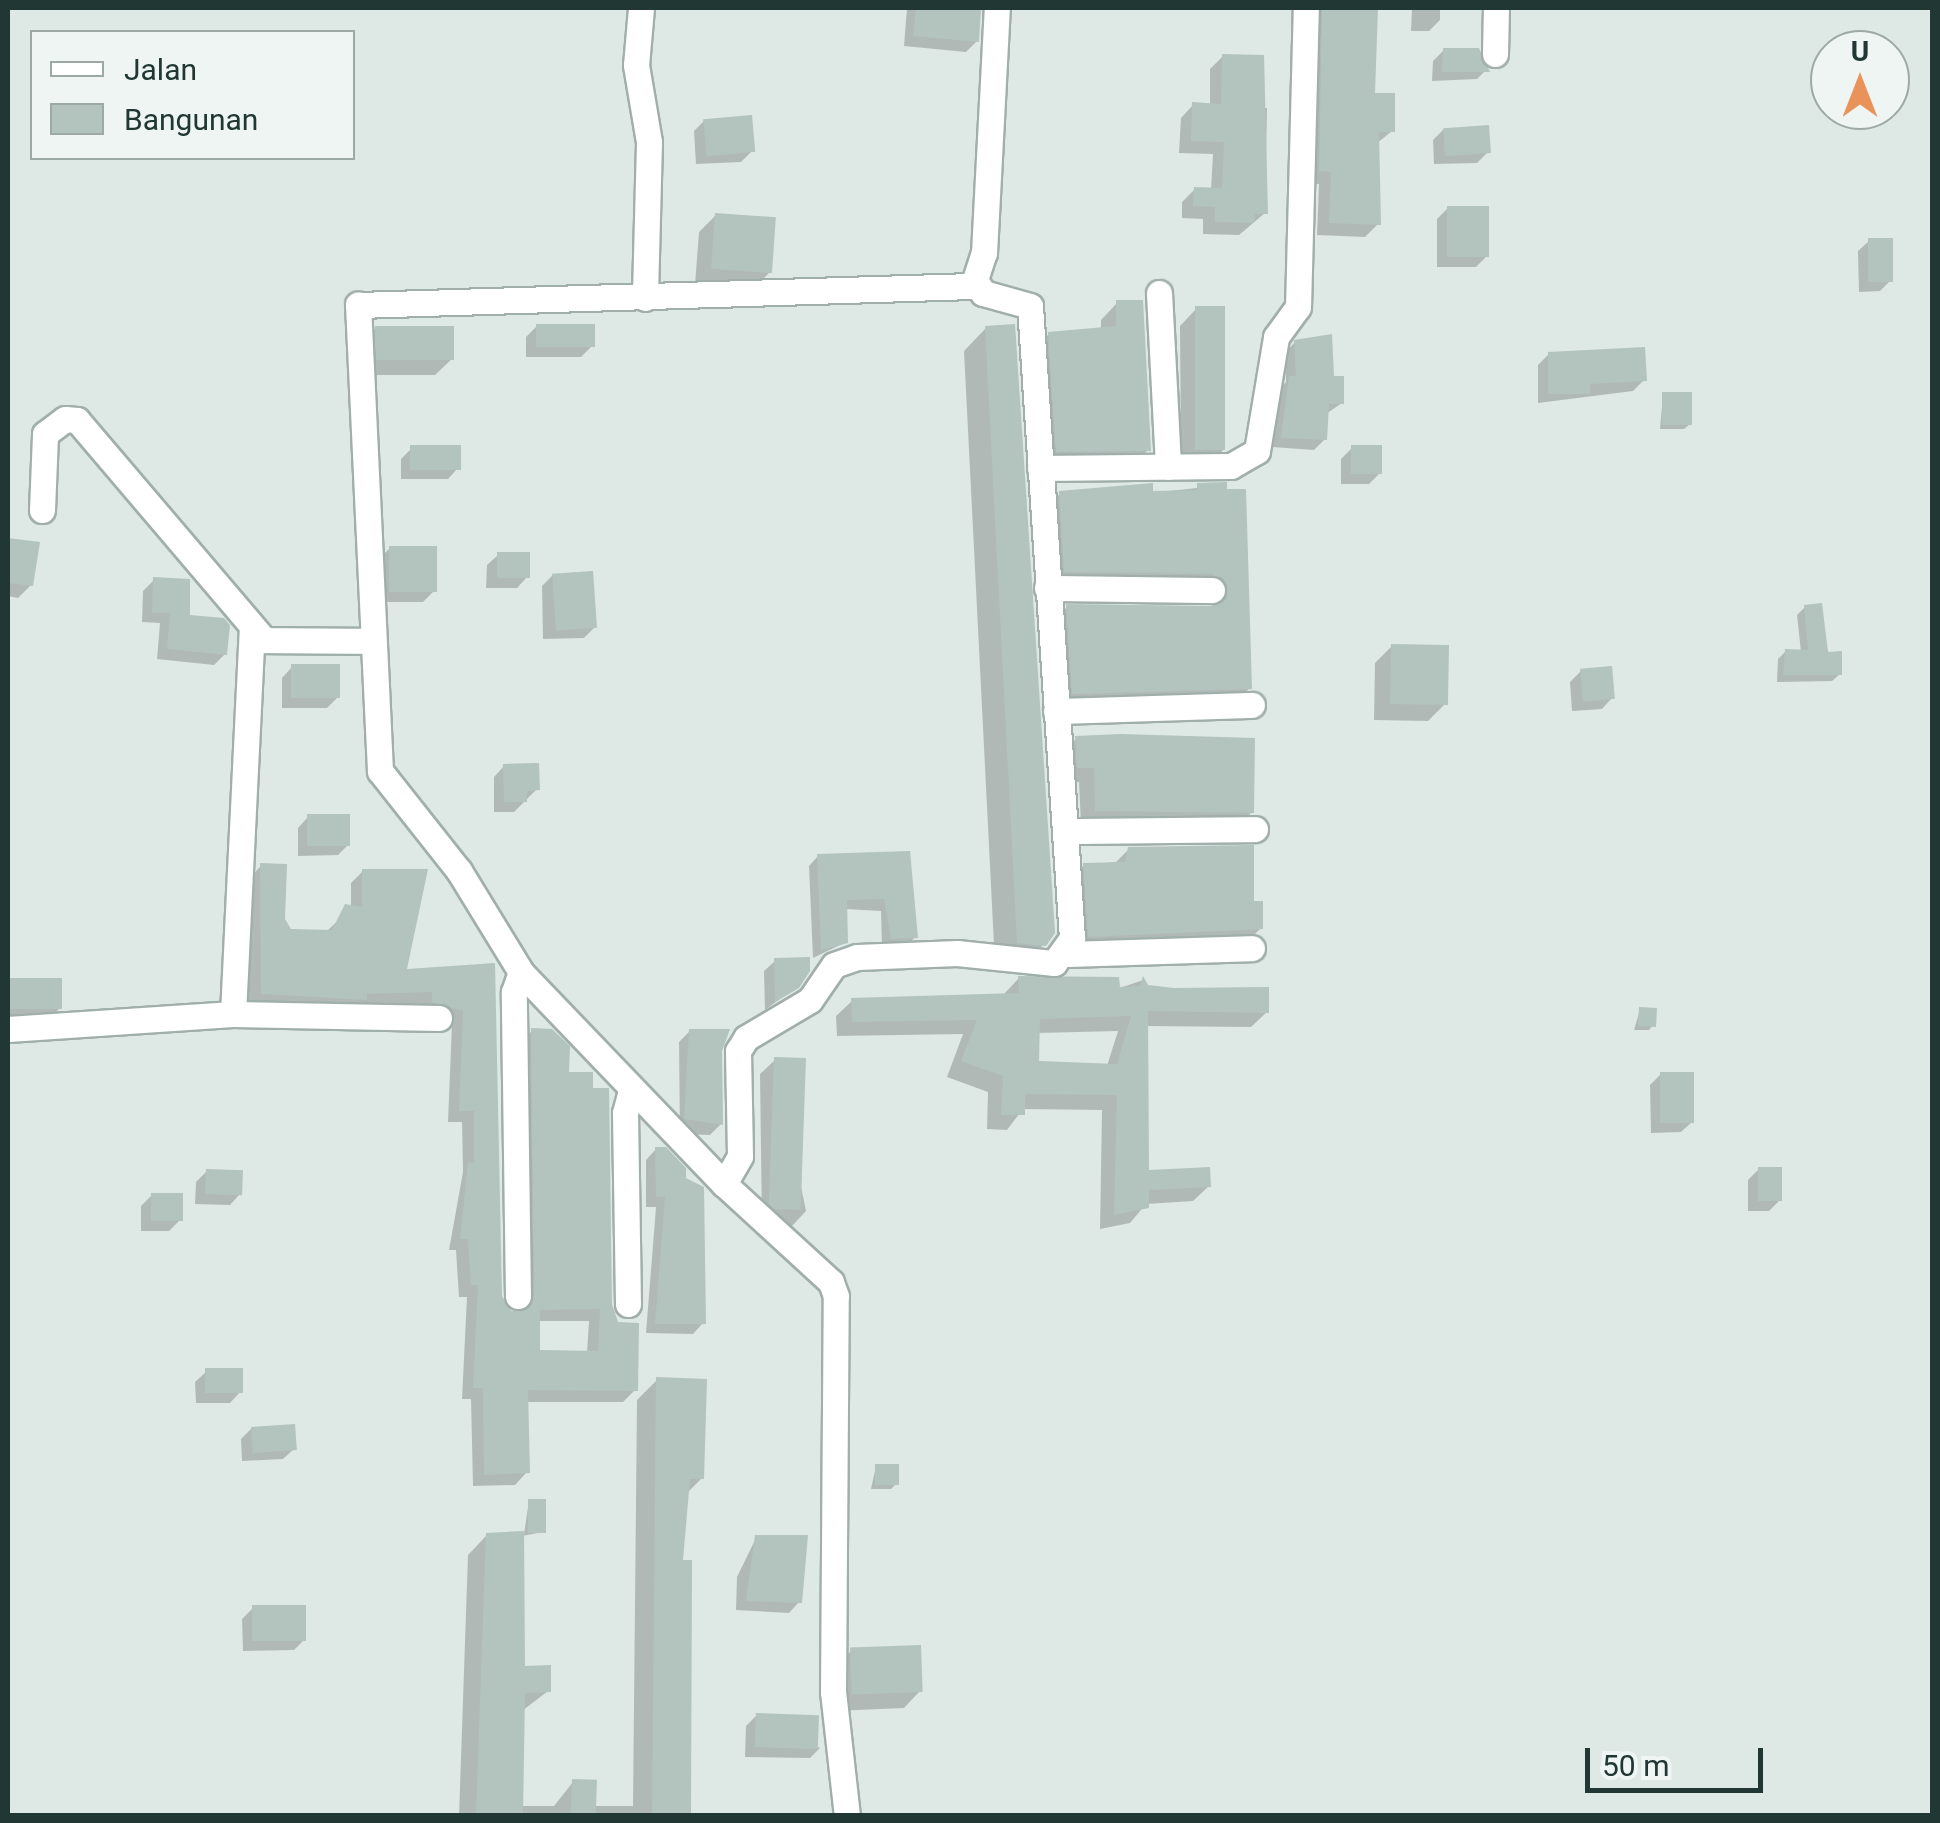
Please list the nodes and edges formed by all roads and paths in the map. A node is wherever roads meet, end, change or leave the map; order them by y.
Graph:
1 (641, 8) edge
2 (996, 8) edge
3 (1306, 8) edge
4 (1496, 8) edge
5 (1495, 54) dead end
6 (977, 284) junction
7 (1159, 292) dead end
8 (645, 298) junction
9 (1168, 467) junction
10 (1040, 468) junction
11 (42, 510) dead end
12 (1047, 588) junction
13 (1212, 590) dead end
14 (252, 630) junction
15 (371, 642) junction
16 (1252, 705) dead end
17 (1056, 711) junction
18 (1255, 830) dead end
19 (1066, 831) junction
20 (1252, 948) dead end
21 (1065, 954) junction
22 (521, 972) junction
23 (234, 1014) junction
24 (439, 1018) dead end
25 (8, 1029) edge
26 (631, 1090) junction
27 (724, 1184) junction
28 (518, 1296) dead end
29 (628, 1304) dead end
30 (847, 1816) edge

1 - 8 street
2 - 6 street
3 - 9 street
4 - 5 street
6 - 8 street
6 - 10 street
7 - 9 street
8 - 15 street
9 - 10 street
10 - 12 street
11 - 14 street
12 - 13 street
12 - 17 street
14 - 15 street
14 - 23 street
15 - 22 street
16 - 17 street
17 - 19 street
18 - 19 street
19 - 21 street
20 - 21 street
21 - 27 street
22 - 26 street
22 - 28 street
23 - 24 street
23 - 25 street
26 - 27 street
26 - 29 street
27 - 30 street

